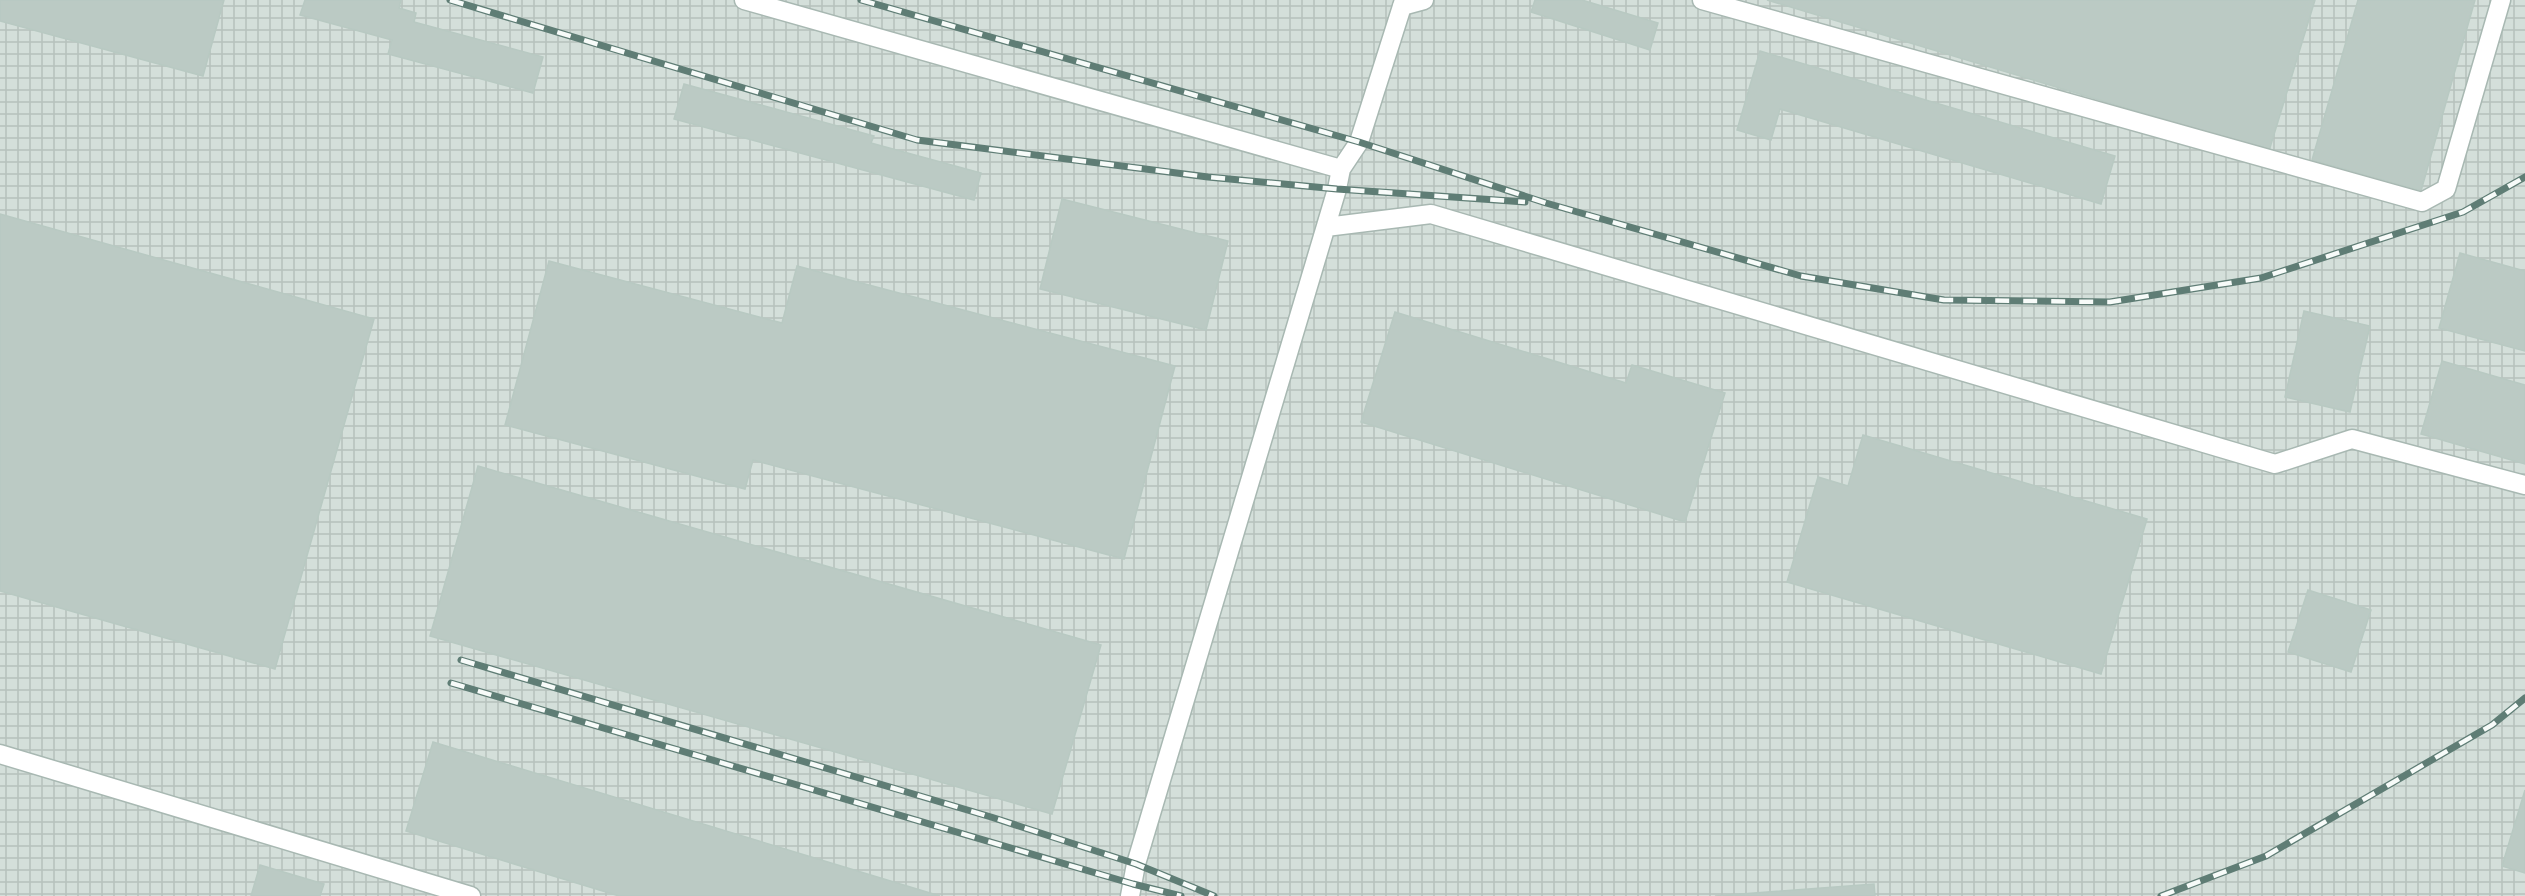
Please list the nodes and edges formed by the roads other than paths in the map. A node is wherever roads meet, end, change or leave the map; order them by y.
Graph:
1 (744, 0) edge
2 (1424, 0) edge
3 (1702, 0) edge
4 (2501, 0) edge
5 (1403, 3) edge
6 (1341, 169) junction
7 (1326, 227) junction
8 (2525, 485) edge
9 (0, 754) edge
10 (471, 896) edge
11 (1130, 896) edge

1 - 6 lane
2 - 5 lane
3 - 4 lane
5 - 6 lane
6 - 7 lane
7 - 8 lane
7 - 11 lane
9 - 10 lane

